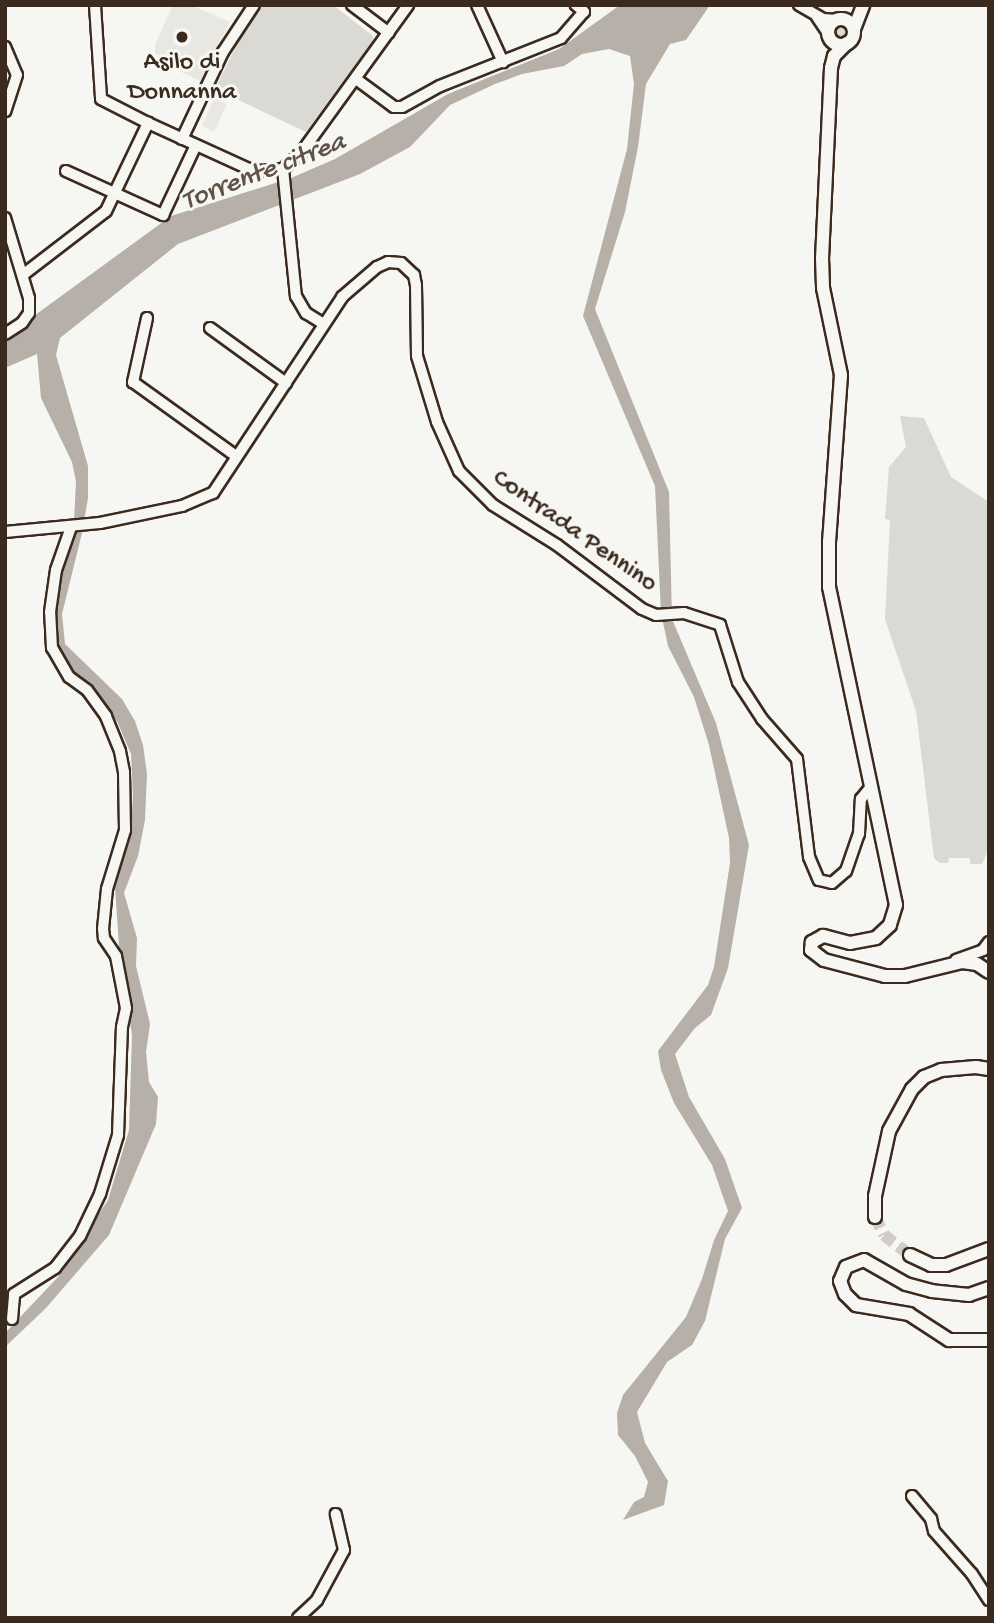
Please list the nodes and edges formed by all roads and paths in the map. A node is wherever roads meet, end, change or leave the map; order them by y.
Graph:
1 (95, 5) edge
2 (254, 5) edge
3 (352, 5) edge
4 (408, 5) edge
5 (477, 5) edge
6 (576, 5) edge
7 (799, 5) edge
8 (862, 5) edge
9 (814, 14) junction
10 (839, 19) junction
11 (854, 29) junction
12 (389, 33) junction
13 (830, 36) junction
14 (847, 43) junction
15 (5, 47) edge
16 (503, 62) junction
17 (831, 68) junction
18 (356, 79) junction
19 (5, 111) edge
20 (148, 123) junction
21 (183, 139) junction
22 (196, 145) junction
23 (283, 169) junction
24 (66, 171) dead end
25 (115, 194) junction
26 (5, 218) edge
27 (24, 274) junction
28 (147, 318) dead end
29 (321, 323) junction
30 (209, 328) dead end
31 (5, 334) edge
32 (286, 383) junction
33 (236, 456) junction
34 (71, 527) junction
35 (5, 532) edge
36 (869, 789) dead end
37 (986, 950) edge
38 (947, 965) junction
39 (988, 970) edge
40 (989, 1069) edge
41 (875, 1217) tunnel mouth
42 (989, 1249) edge
43 (910, 1255) tunnel mouth
44 (989, 1288) edge
45 (12, 1320) dead end
46 (989, 1340) edge
47 (912, 1496) dead end
48 (336, 1514) dead end
49 (989, 1600) edge
50 (298, 1618) edge

1 - 20 street
2 - 21 street
3 - 12 street
4 - 12 street
5 - 16 street
6 - 16 street
7 - 9 street
8 - 10 main road
8 - 11 main road
9 - 10 street
9 - 13 street
10 - 11 main road
10 - 13 main road
11 - 14 main road
12 - 18 street
13 - 14 main road
13 - 17 main road
14 - 17 main road
15 - 19 street
16 - 18 street
17 - 38 main road
18 - 23 street
20 - 21 street
20 - 25 street
21 - 22 street
22 - 23 street
22 - 25 street
23 - 29 street
24 - 25 street
25 - 27 street
26 - 27 street
27 - 31 street
28 - 33 street
29 - 32 street, Contrada Pennino
29 - 36 street, Contrada Pennino
30 - 32 street
32 - 33 street, Contrada Pennino
33 - 34 street, Contrada Pennino
34 - 35 street, Contrada Pennino
34 - 45 street
37 - 38 street
37 - 39 street
38 - 39 main road
40 - 41 main road
42 - 43 main road
44 - 46 main road
47 - 49 street
48 - 50 street

